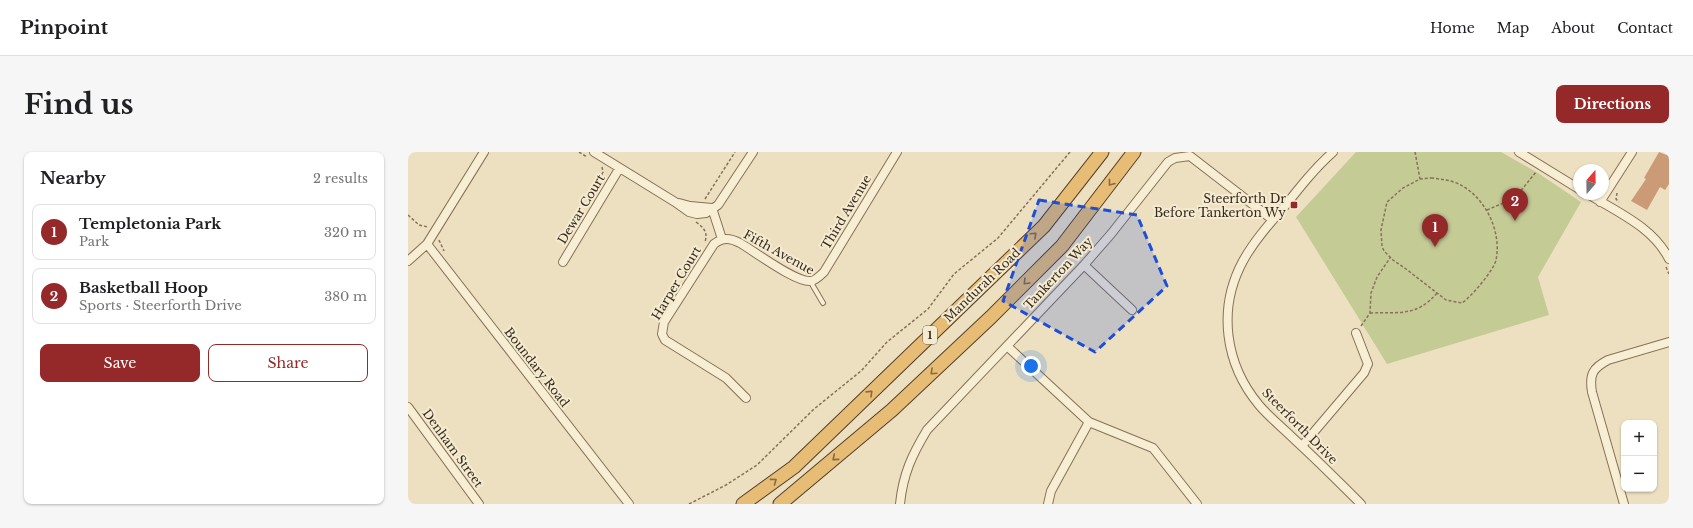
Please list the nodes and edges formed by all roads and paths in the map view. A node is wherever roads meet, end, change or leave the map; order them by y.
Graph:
1 (484, 152) edge
2 (579, 152) edge
3 (735, 152) edge
4 (753, 152) edge
5 (897, 152) edge
6 (1070, 152) edge
7 (1102, 152) edge
8 (1134, 152) edge
9 (1333, 152) edge
10 (1416, 152) edge
11 (1520, 152) edge
12 (1632, 152) edge
13 (592, 156) edge
14 (598, 164) dead end
15 (1541, 165) junction
16 (619, 169) junction
17 (1420, 179) junction
18 (1614, 180) junction
19 (611, 182) junction
20 (1573, 185) edge
21 (1597, 200) edge
22 (1600, 202) junction
23 (1620, 203) dead end
24 (712, 208) junction
25 (699, 210) junction
26 (1487, 210) junction
27 (408, 215) edge
28 (1273, 220) junction
29 (438, 228) junction
30 (722, 239) junction
31 (427, 244) junction
32 (710, 250) junction
33 (1390, 258) junction
34 (408, 261) edge
35 (1667, 261) edge
36 (563, 262) dead end
37 (1084, 265) junction
38 (1669, 274) edge
39 (811, 281) junction
40 (1437, 293) junction
41 (823, 302) dead end
42 (1132, 310) dead end
43 (1370, 312) junction
44 (1356, 333) joint
45 (1669, 342) edge
46 (1007, 346) junction
47 (746, 398) dead end
48 (408, 407) edge
49 (1089, 422) junction
50 (1302, 446) junction
51 (480, 504) edge
52 (629, 504) edge
53 (689, 504) edge
54 (743, 504) edge
55 (780, 504) edge
56 (900, 504) edge
57 (1048, 504) edge
58 (1197, 504) edge
59 (1362, 504) edge
60 (1624, 504) edge

1 - 29 street
2 - 13 path
3 - 25 path
4 - 24 street
5 - 39 street, Third Avenue
6 - 53 path
54 -> 7 highway, Mandurah Road / 1
8 -> 55 highway, 1
9 - 28 street, Steerforth Drive
10 - 17 path
11 - 15 street
12 - 18 street
13 - 16 street
14 - 19 path
15 - 20 street
15 - 26 path
16 - 19 street, Dewar Court
16 - 25 street
17 - 26 path
17 - 33 path
18 - 22 street
18 - 23 path
19 - 36 street, Dewar Court
21 - 22 street
22 - 35 street
24 - 25 street
24 - 30 street
25 - 32 path
26 - 40 path
27 - 29 path
28 - 37 street, Tankerton Way
28 - 50 street, Steerforth Drive
29 - 31 street
30 - 32 street, Harper Court
30 - 39 street, Fifth Avenue
31 - 34 street
31 - 52 street, Boundary Road
32 - 47 street, Harper Court
33 - 40 path
33 - 43 path
35 - 38 path
37 - 42 street
37 - 46 street, Tankerton Way
39 - 41 lane, Fifth Avenue
40 - 43 path
43 - 44 path
44 - 50 street
45 - 60 street
46 - 49 street
46 - 56 street, Tankerton Way
48 - 51 street, Denham Street
49 - 57 street
49 - 58 street
50 - 59 street, Steerforth Drive

